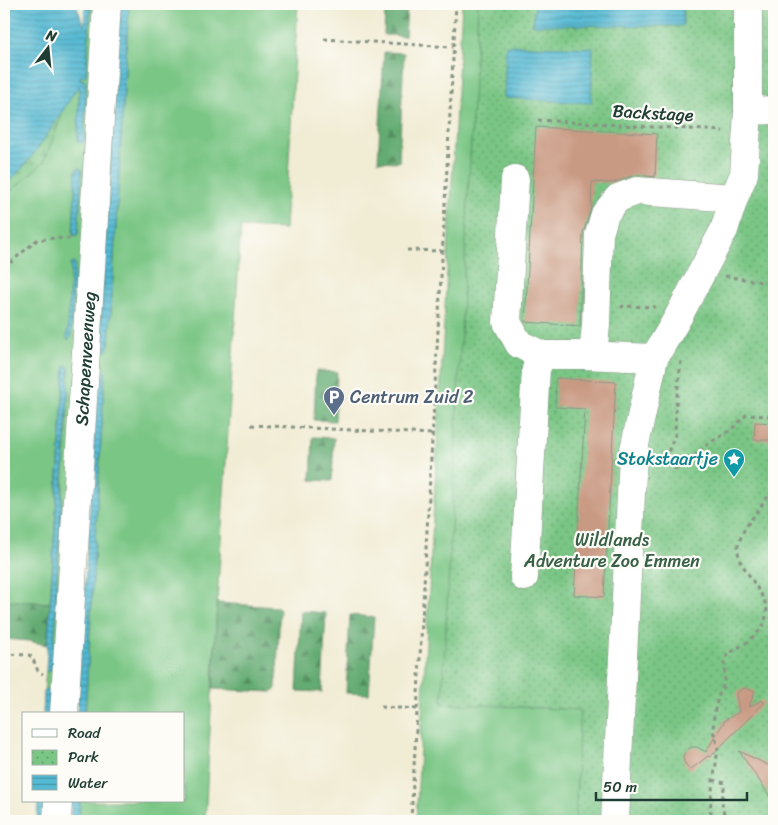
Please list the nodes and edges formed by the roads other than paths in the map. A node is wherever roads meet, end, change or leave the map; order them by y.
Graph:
1 (107, 4) edge
2 (748, 4) edge
3 (757, 117) edge
4 (516, 180) dead end
5 (734, 198) junction
6 (542, 355) junction
7 (592, 355) junction
8 (654, 358) junction
9 (524, 577) dead end
10 (64, 712) edge
11 (58, 802) edge
12 (57, 821) edge
13 (615, 821) edge

1 - 10 street, Schapenveenweg
2 - 3 street
3 - 5 street
4 - 6 street
5 - 7 street
5 - 8 street
6 - 7 street
6 - 9 street
7 - 8 street
8 - 13 street
11 - 12 street

